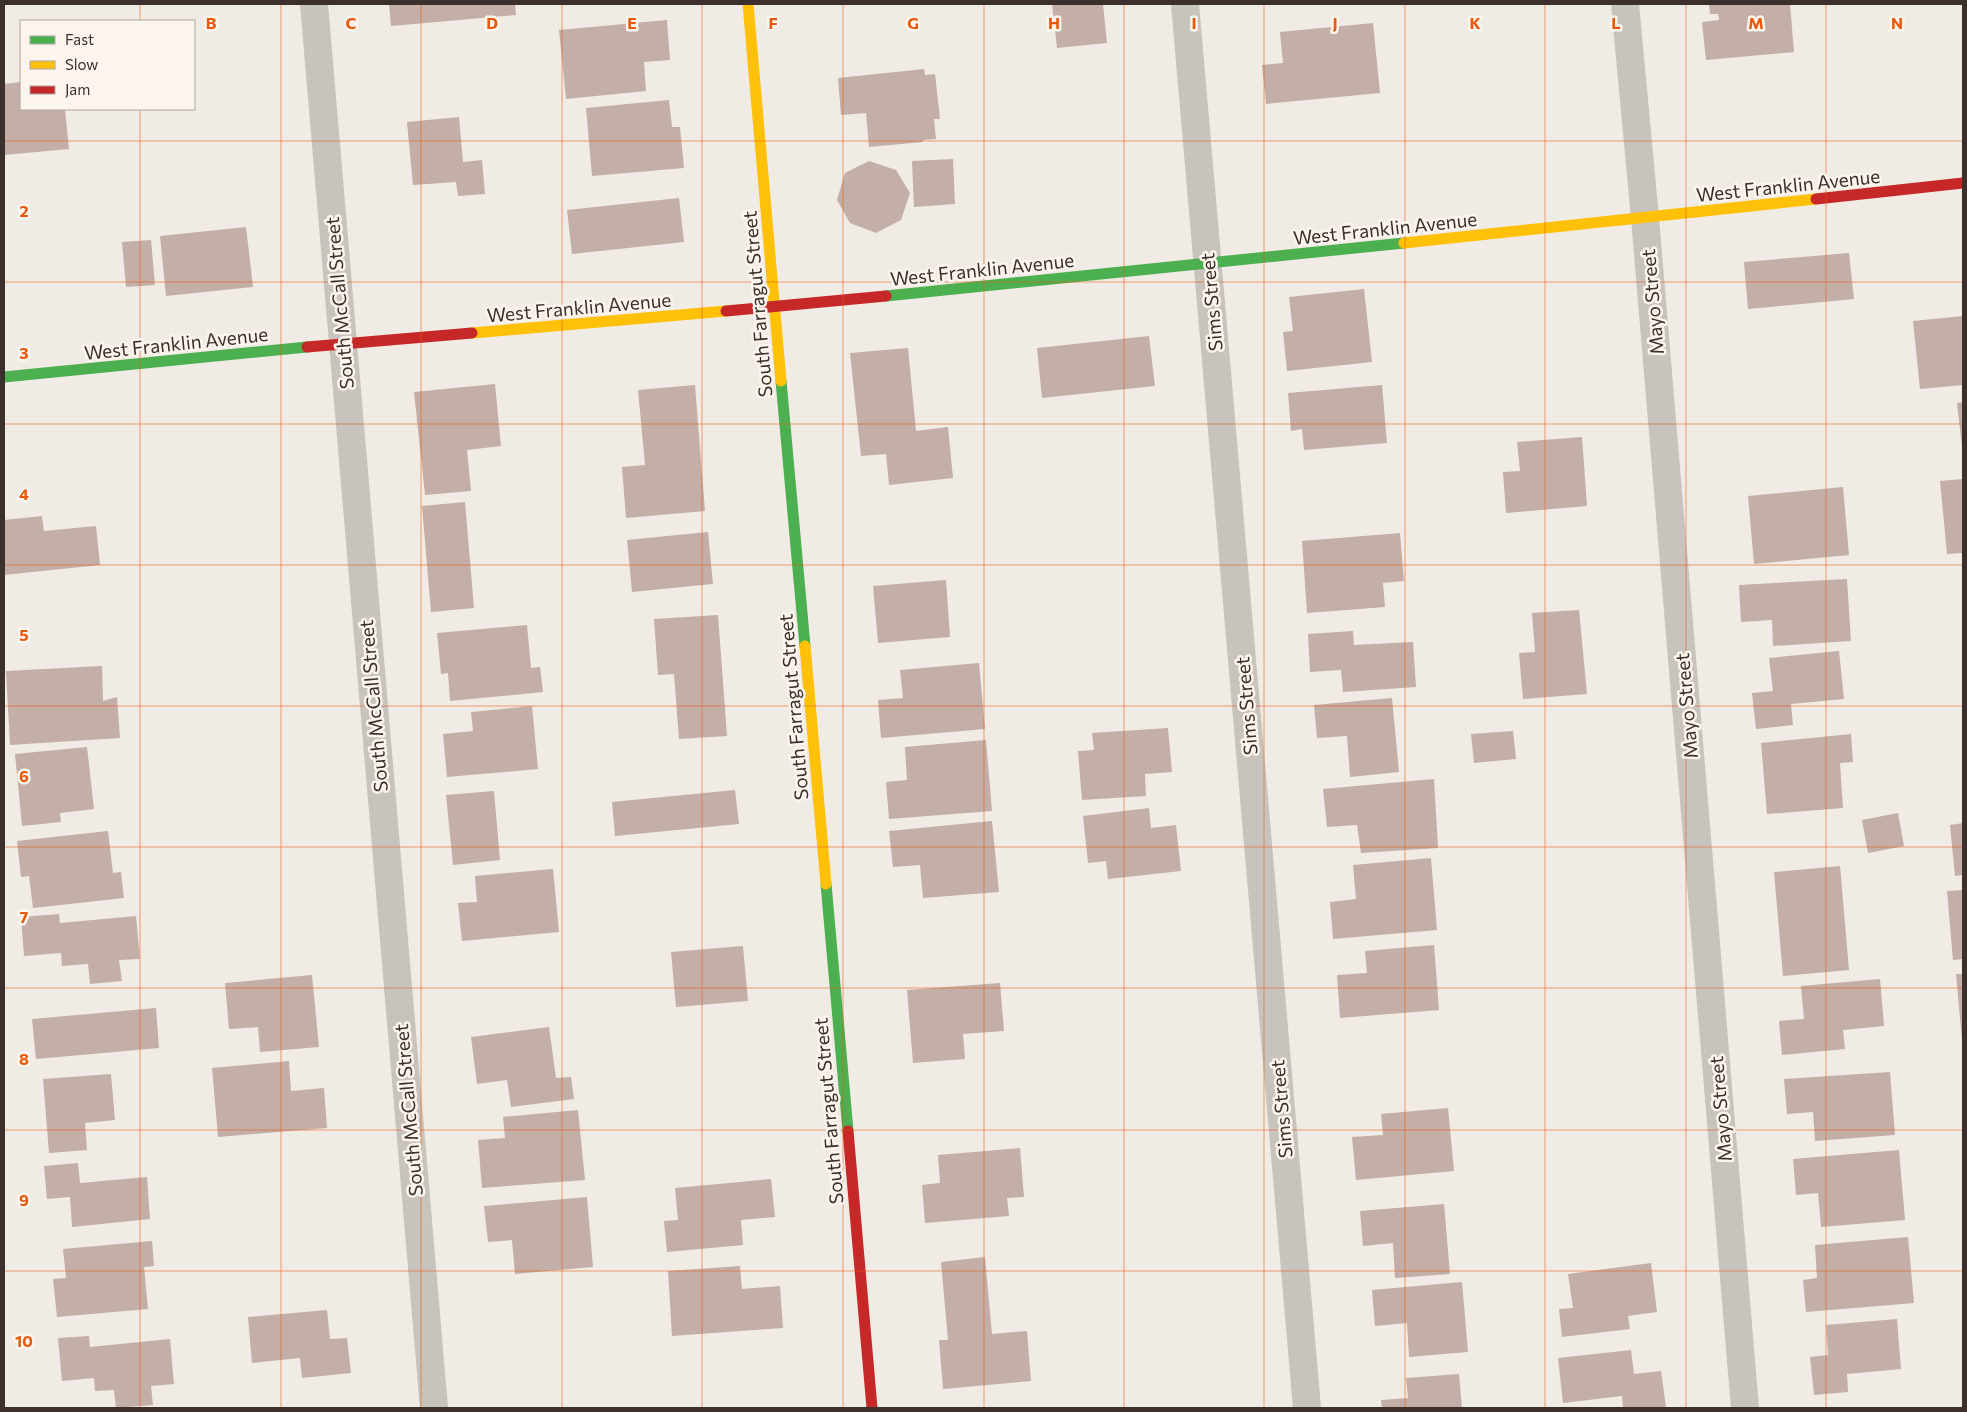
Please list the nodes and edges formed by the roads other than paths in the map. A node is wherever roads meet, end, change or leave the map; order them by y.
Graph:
1 (314, 4) edge
2 (748, 4) edge
3 (1185, 4) edge
4 (1625, 4) edge
5 (1963, 183) edge
6 (1645, 218) junction
7 (1208, 264) junction
8 (776, 308) junction
9 (342, 344) junction
10 (4, 377) edge
11 (434, 1408) edge
12 (872, 1408) edge
13 (1307, 1408) edge
14 (1745, 1408) edge

1 - 9 street, South McCall Street
2 - 8 street, South Farragut Street
3 - 7 street, Sims Street
4 - 6 street, Mayo Street
5 - 6 street, West Franklin Avenue
6 - 7 street, West Franklin Avenue
6 - 14 street, Mayo Street
7 - 8 street, West Franklin Avenue
7 - 13 street, Sims Street
8 - 9 street, West Franklin Avenue
8 - 12 street, South Farragut Street
9 - 10 street, West Franklin Avenue
9 - 11 street, South McCall Street

